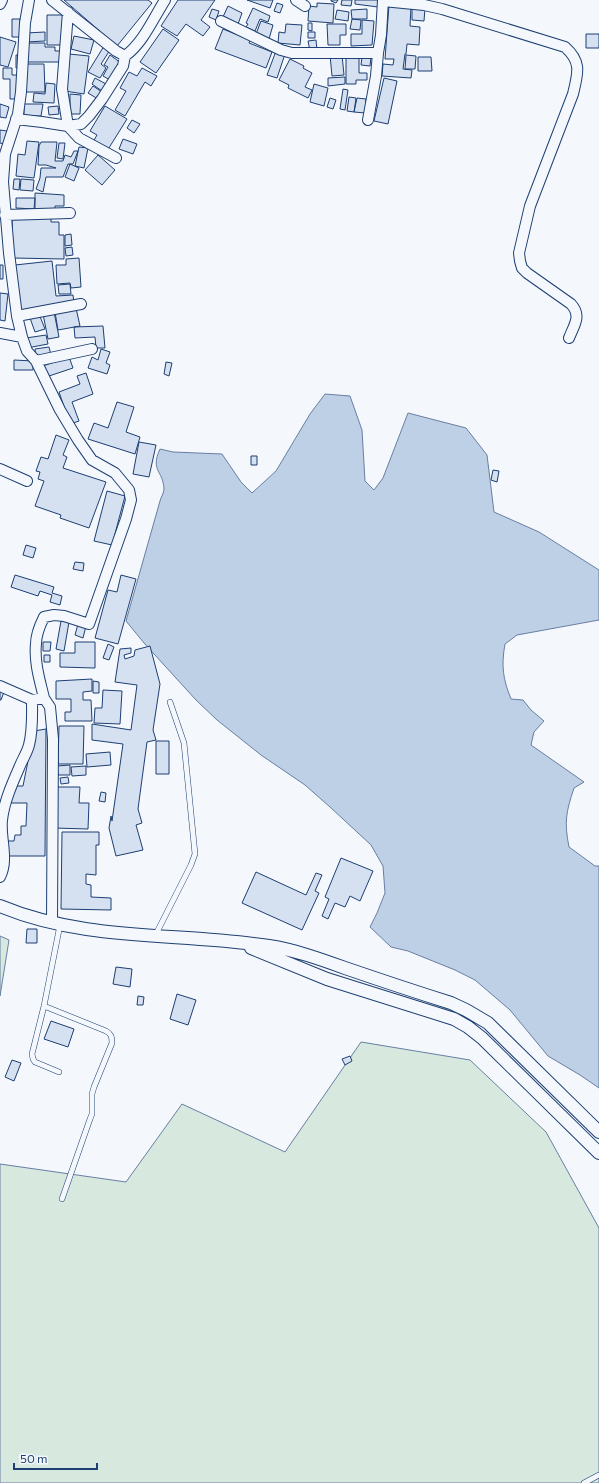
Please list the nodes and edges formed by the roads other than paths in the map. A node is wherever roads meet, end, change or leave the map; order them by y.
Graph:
1 (2, 0) edge
2 (29, 0) edge
3 (52, 0) edge
4 (296, 0) edge
5 (383, 0) edge
6 (163, 1) edge
7 (0, 4) edge
8 (306, 6) dead end
9 (68, 12) junction
10 (221, 21) dead end
11 (378, 53) junction
12 (125, 56) junction
13 (16, 119) junction
14 (368, 120) dead end
15 (68, 126) junction
16 (116, 158) dead end
17 (70, 213) dead end
18 (5, 215) junction
19 (81, 304) dead end
20 (17, 316) junction
21 (0, 333) edge
22 (22, 337) junction
23 (569, 338) dead end
24 (92, 349) dead end
25 (36, 361) junction
26 (0, 469) edge
27 (27, 481) dead end
28 (0, 686) edge
29 (44, 698) junction
30 (32, 700) junction
31 (170, 702) dead end
32 (0, 877) edge
33 (0, 906) edge
34 (56, 923) junction
35 (155, 937) junction
36 (235, 942) junction
37 (44, 1006) junction
38 (59, 1072) dead end
39 (599, 1132) edge
40 (599, 1152) edge
41 (62, 1199) dead end
42 (599, 1475) edge
43 (584, 1483) edge

1 - 7 street
2 - 13 street
3 - 9 street
4 - 8 street
5 - 11 street
5 - 23 street
6 - 12 street
9 - 12 street
9 - 15 street
10 - 11 street
11 - 14 street
12 - 15 street
13 - 15 street
13 - 18 street
15 - 16 street
17 - 18 street
18 - 20 street
19 - 20 street
20 - 22 street
21 - 22 street
22 - 25 street
24 - 25 street
25 - 29 street
26 - 27 street
28 - 30 street
29 - 30 street
29 - 34 street
30 - 32 street
31 - 35 lane
33 - 34 street
34 - 35 street
34 - 37 lane
35 - 36 street
36 - 39 street
36 - 40 street
37 - 38 lane
37 - 41 lane
42 - 43 lane

